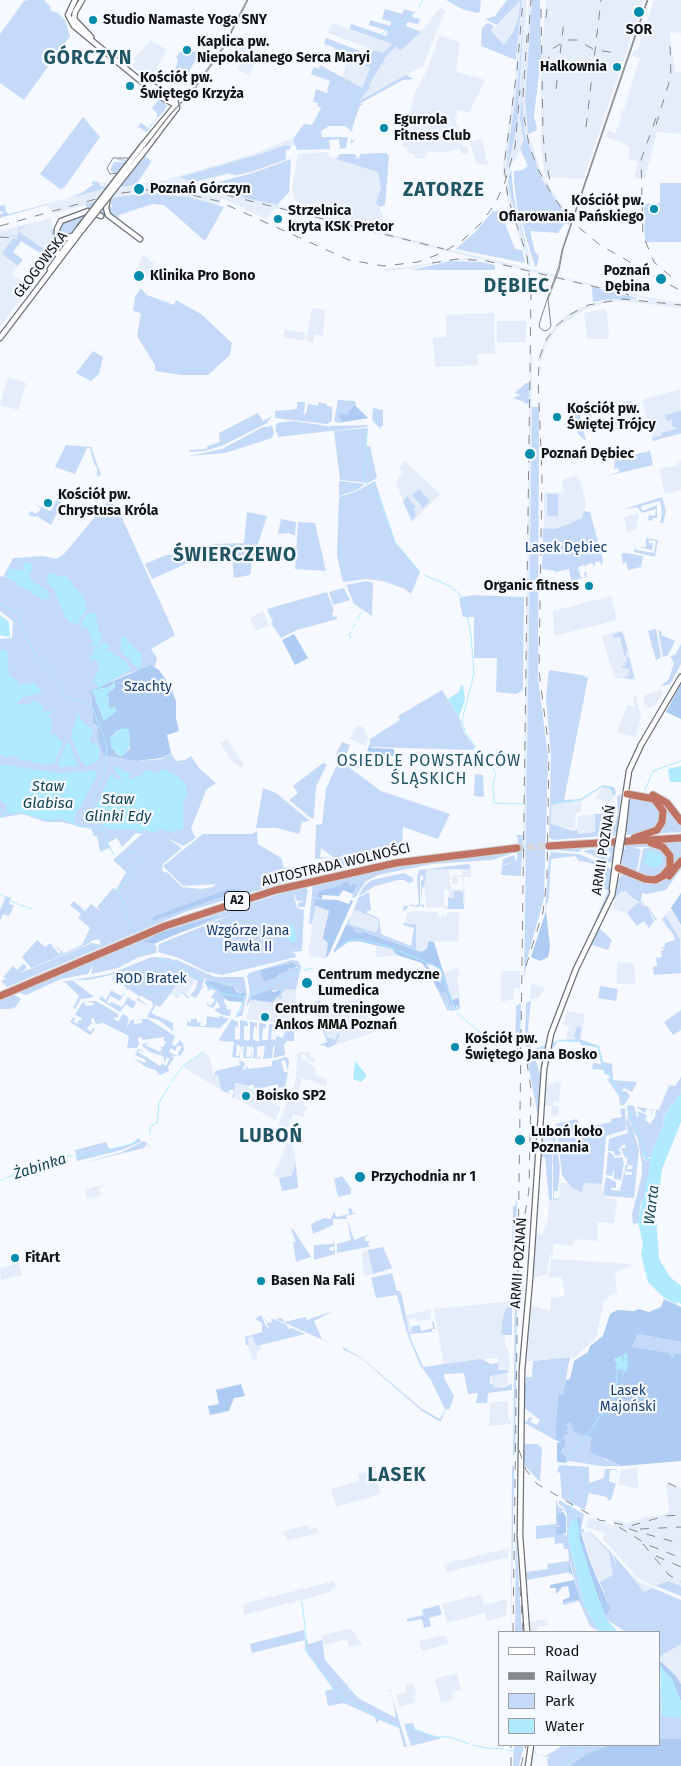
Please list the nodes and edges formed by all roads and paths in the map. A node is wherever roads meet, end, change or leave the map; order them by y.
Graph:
1 (75, 0) edge
2 (82, 0) edge
3 (164, 100) junction
4 (175, 103) junction
5 (167, 113) junction
6 (144, 148) junction
7 (108, 197) junction
8 (102, 216) dead end
9 (81, 229) junction
10 (56, 233) junction
11 (74, 234) junction
12 (140, 239) dead end
13 (67, 255) dead end
14 (57, 260) junction
15 (0, 334) edge
16 (0, 338) edge
17 (681, 677) edge
18 (627, 794) junction
19 (681, 821) edge
20 (681, 837) edge
21 (636, 839) junction
22 (549, 845) tunnel mouth
23 (517, 847) tunnel mouth
24 (681, 861) edge
25 (616, 868) junction
26 (606, 907) junction
27 (0, 995) edge
28 (527, 1631) edge
29 (532, 1746) edge
30 (528, 1766) edge

1 - 3 main road
2 - 4 main road
3 - 4 main road
3 - 5 main road
4 - 5 main road
4 - 6 main road
5 - 6 main road
6 - 7 main road, bridge
6 - 9 main road, bridge
7 - 9 main road, bridge
7 - 12 main road
8 - 10 main road
9 - 11 main road, GŁOGOWSKA
9 - 14 main road, GŁOGOWSKA
10 - 11 main road
10 - 14 main road
11 - 14 main road, GŁOGOWSKA
13 - 14 main road
14 - 15 main road, GŁOGOWSKA
14 - 16 main road, GŁOGOWSKA
17 - 18 main road, ARMII POZNAŃ
18 - 19 highway
18 - 21 highway
18 - 25 main road, ARMII POZNAŃ, bridge
20 - 21 highway
21 - 22 highway
21 - 25 highway
23 - 27 highway, AUTOSTRADA WOLNOŚCI / A2
24 - 25 highway
25 - 26 main road, ARMII POZNAŃ
25 - 26 main road, ARMII POZNAŃ
26 - 28 main road, ARMII POZNAŃ
29 - 30 main road

